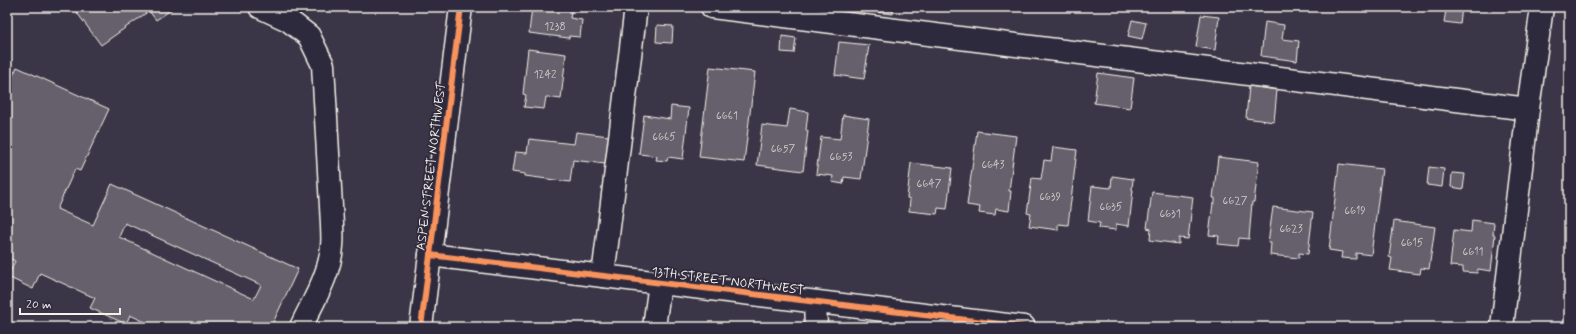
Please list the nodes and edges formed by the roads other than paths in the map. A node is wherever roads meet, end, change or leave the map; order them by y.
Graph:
1 (260, 7) edge
2 (461, 7) edge
3 (636, 7) edge
4 (712, 7) edge
5 (1542, 7) edge
6 (1528, 109) junction
7 (430, 255) junction
8 (603, 276) junction
9 (660, 283) junction
10 (815, 302) junction
11 (301, 327) edge
12 (421, 327) edge
13 (654, 327) edge
14 (816, 327) edge
15 (1024, 327) edge
16 (1502, 327) edge

1 - 11 street
2 - 7 street, ASPEN STREET NORTHWEST
3 - 8 street
4 - 6 street
5 - 6 street
6 - 16 street
7 - 8 street, 13TH STREET NORTHWEST
7 - 12 street, ASPEN STREET NORTHWEST
8 - 9 street, 13TH STREET NORTHWEST
9 - 10 street, 13TH STREET NORTHWEST
9 - 13 street
10 - 14 street
10 - 15 street, 13TH STREET NORTHWEST

